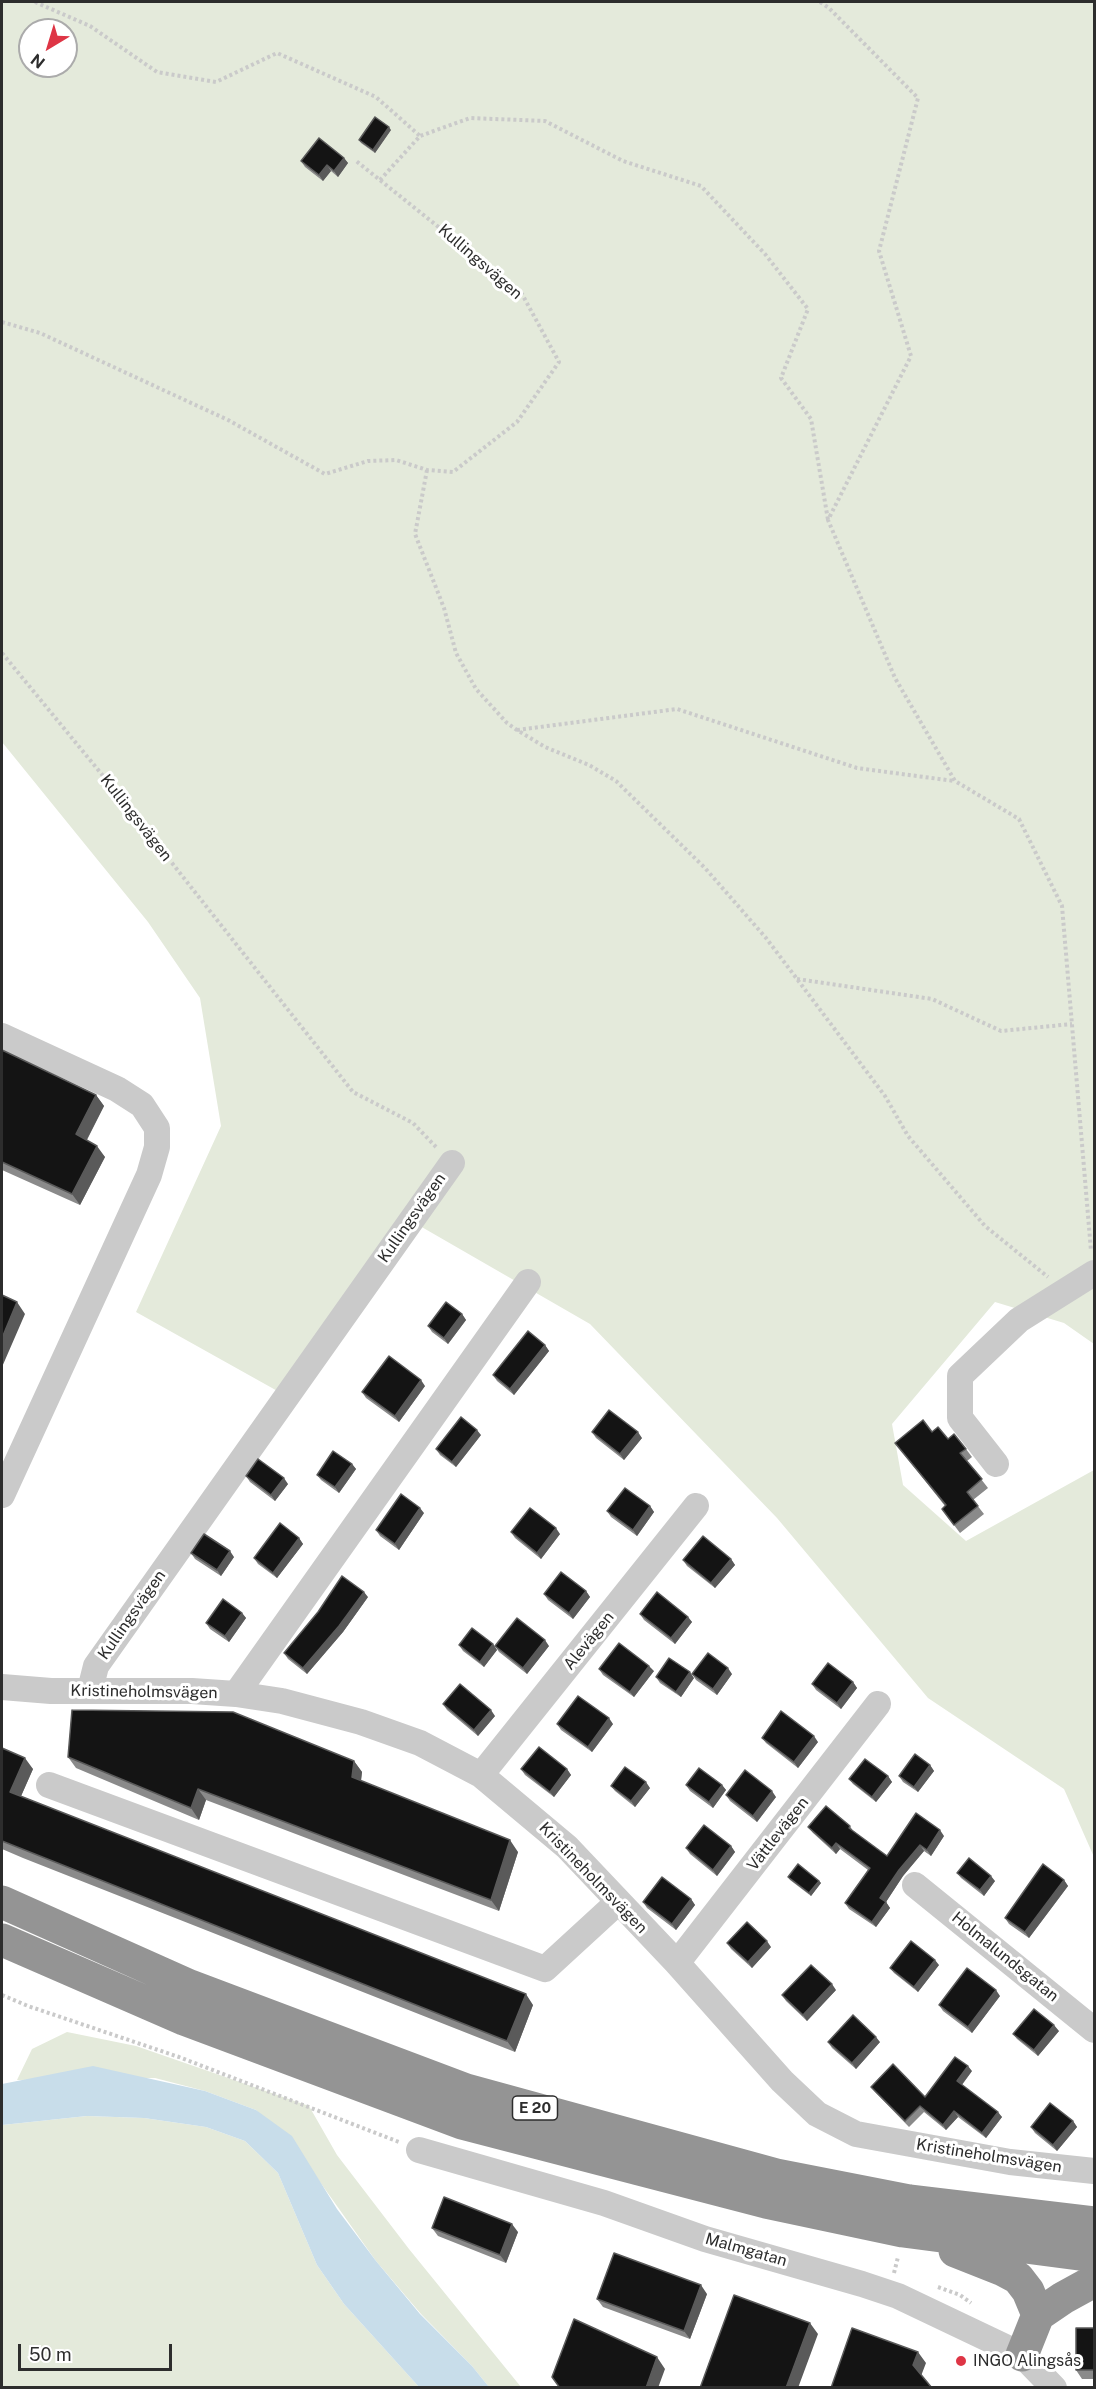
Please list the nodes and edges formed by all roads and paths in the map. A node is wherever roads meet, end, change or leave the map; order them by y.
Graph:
1 (35, 2) edge
2 (820, 2) edge
3 (420, 136) junction
4 (355, 160) dead end
5 (380, 180) junction
6 (2, 322) edge
7 (427, 470) junction
8 (828, 520) junction
9 (2, 653) edge
10 (517, 730) junction
11 (955, 781) junction
12 (797, 979) junction
13 (1072, 1024) junction
14 (2, 1036) edge
15 (452, 1163) joint
16 (1094, 1273) edge
17 (528, 1282) dead end
18 (1065, 1291) junction
19 (996, 1464) dead end
20 (2, 1495) edge
21 (696, 1506) dead end
22 (2, 1687) edge
23 (90, 1690) junction
24 (236, 1694) junction
25 (878, 1704) dead end
26 (481, 1775) junction
27 (49, 1785) dead end
28 (915, 1885) dead end
29 (2, 1902) edge
30 (618, 1902) junction
31 (2, 1940) edge
32 (677, 1964) junction
33 (2, 1995) edge
34 (1095, 2030) edge
35 (419, 2150) joint
36 (1095, 2171) edge
37 (1095, 2223) edge
38 (903, 2231) junction
39 (1095, 2256) edge
40 (1095, 2281) edge
41 (1038, 2315) junction
42 (1022, 2355) junction
43 (1054, 2388) edge

1 - 3 path
2 - 8 path
3 - 5 path
3 - 8 path
4 - 5 path, Kullingsvägen
5 - 7 path, Kullingsvägen
6 - 7 path, Kullingsvägen
7 - 10 path
8 - 11 path
9 - 15 path, Kullingsvägen
10 - 11 path
10 - 12 path
11 - 13 path
12 - 13 path
12 - 18 path
13 - 16 path
14 - 20 street
15 - 23 street, Kullingsvägen
16 - 18 street
17 - 24 street
18 - 19 street
21 - 26 street, Alevägen
22 - 23 street, Kristineholmsvägen
23 - 24 street, Kristineholmsvägen
24 - 26 street, Kristineholmsvägen
25 - 32 street, Vättlevägen
26 - 30 street, Kristineholmsvägen
27 - 30 street
28 - 34 street, Holmalundsgatan
29 - 37 highway, E 20
30 - 32 street, Kristineholmsvägen
31 - 38 highway, E 20
32 - 36 street, Kristineholmsvägen
33 - 35 path
35 - 42 street, Malmgatan
38 - 39 highway, E 20
38 - 41 highway
40 - 41 highway
41 - 42 highway
42 - 43 street, Malmgatan

